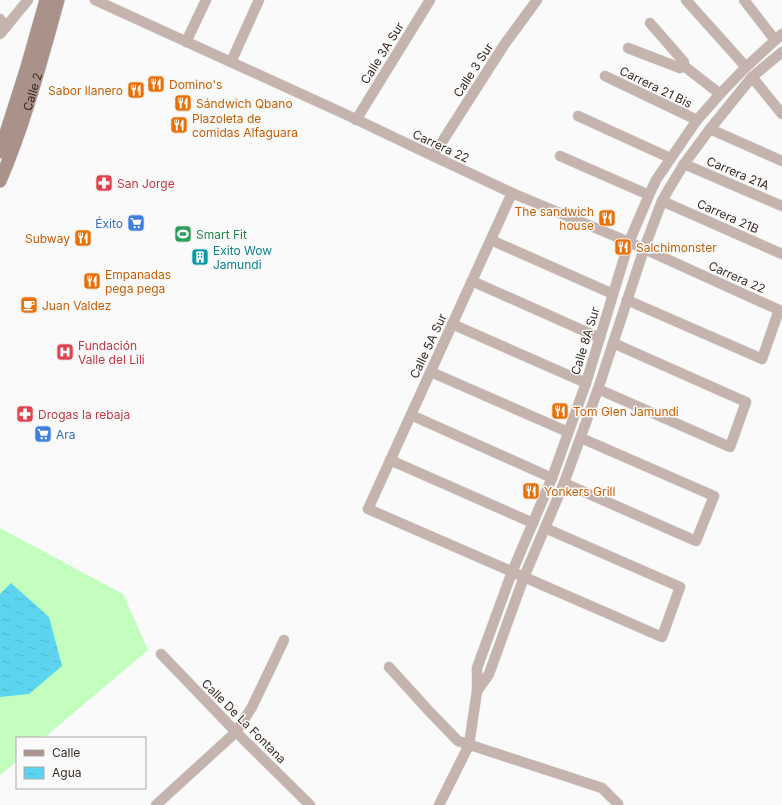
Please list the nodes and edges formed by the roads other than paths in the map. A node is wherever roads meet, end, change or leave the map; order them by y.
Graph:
1 (28, 0) edge
2 (46, 0) edge
3 (58, 0) edge
4 (95, 0) edge
5 (206, 0) edge
6 (259, 0) edge
7 (430, 0) edge
8 (537, 0) edge
9 (686, 0) edge
10 (744, 0) edge
11 (650, 23) dead end
12 (2, 27) edge
13 (779, 37) edge
14 (186, 42) junction
15 (628, 48) dead end
16 (782, 52) edge
17 (231, 62) junction
18 (684, 66) junction
19 (746, 67) junction
20 (605, 76) dead end
21 (752, 77) junction
22 (720, 94) junction
23 (782, 114) edge
24 (578, 116) dead end
25 (356, 120) junction
26 (697, 120) junction
27 (710, 129) junction
28 (0, 152) edge
29 (433, 156) junction
30 (560, 156) dead end
31 (670, 158) junction
32 (782, 161) edge
33 (684, 164) junction
34 (0, 181) edge
35 (512, 193) junction
36 (648, 195) junction
37 (662, 201) junction
38 (782, 206) edge
39 (491, 240) junction
40 (629, 242) junction
41 (644, 249) junction
42 (782, 254) edge
43 (472, 281) junction
44 (613, 294) junction
45 (627, 300) junction
46 (452, 324) junction
47 (600, 338) junction
48 (613, 343) junction
49 (431, 372) junction
50 (586, 383) junction
51 (598, 389) junction
52 (410, 416) junction
53 (568, 432) junction
54 (581, 438) junction
55 (390, 460) junction
56 (552, 478) junction
57 (564, 483) junction
58 (533, 523) junction
59 (545, 528) junction
60 (512, 572) junction
61 (524, 577) junction
62 (284, 640) dead end
63 (161, 654) dead end
64 (389, 667) dead end
65 (477, 691) junction
66 (236, 732) junction
67 (469, 745) junction
68 (156, 805) edge
69 (310, 805) edge
70 (439, 805) edge
71 (618, 805) edge

1 - 12 street
2 - 28 main road, Calle 2
3 - 34 main road, Calle 2
4 - 14 street, Carrera 22
5 - 14 street
6 - 17 street
7 - 25 street, Calle 3A Sur
8 - 29 street, Calle 3 Sur
9 - 19 street
10 - 13 street
11 - 18 street
13 - 19 street, Calle 8A Sur
14 - 17 street, Carrera 22
15 - 18 street
16 - 21 street, Calle 8A Sur
17 - 25 street, Carrera 22
18 - 22 street
19 - 22 street, Calle 8A Sur
20 - 26 street, Carrera 21 Bis
21 - 23 street
21 - 27 street, Calle 8A Sur
22 - 26 street, Calle 8A Sur
24 - 31 street
25 - 29 street, Carrera 22
26 - 31 street, Calle 8A Sur
27 - 32 street
27 - 33 street, Calle 8A Sur
29 - 35 street, Carrera 22
30 - 36 street
31 - 36 street, Calle 8A Sur
33 - 37 street, Calle 8A Sur
33 - 38 street, Carrera 21A
35 - 39 street, Calle 5A Sur
35 - 40 street, Carrera 22
36 - 40 street, Calle 8A Sur
37 - 41 street, Calle 8A Sur
37 - 42 street, Carrera 21B
39 - 43 street, Calle 5A Sur
39 - 44 street
40 - 41 street, Carrera 22
40 - 44 street, Calle 8A Sur
41 - 45 street, Calle 8A Sur
41 - 45 street, Carrera 22
43 - 46 street, Calle 5A Sur
43 - 47 street
44 - 47 street, Calle 8A Sur
45 - 48 street, Calle 8A Sur
46 - 49 street, Calle 5A Sur
46 - 50 street
47 - 50 street, Calle 8A Sur
48 - 51 street, Calle 8A Sur
48 - 51 street
49 - 52 street, Calle 5A Sur
49 - 53 street
50 - 53 street, Calle 8A Sur
51 - 54 street, Calle 8A Sur
52 - 55 street, Calle 5A Sur
52 - 56 street
53 - 56 street, Calle 8A Sur
54 - 57 street, Calle 8A Sur
54 - 57 street
55 - 58 street
55 - 60 street, Calle 5A Sur
56 - 58 street, Calle 8A Sur
57 - 59 street, Calle 8A Sur
58 - 60 street, Calle 8A Sur
59 - 61 street, Calle 8A Sur
59 - 61 street
60 - 61 street
60 - 65 street, Calle 8A Sur
61 - 65 street, Calle 8A Sur
62 - 66 street
63 - 66 street, Calle De La Fontana
64 - 67 street
65 - 67 street, Calle 8A Sur
66 - 68 street
66 - 69 street, Calle De La Fontana
67 - 70 street, Calle 8A Sur
67 - 71 street

